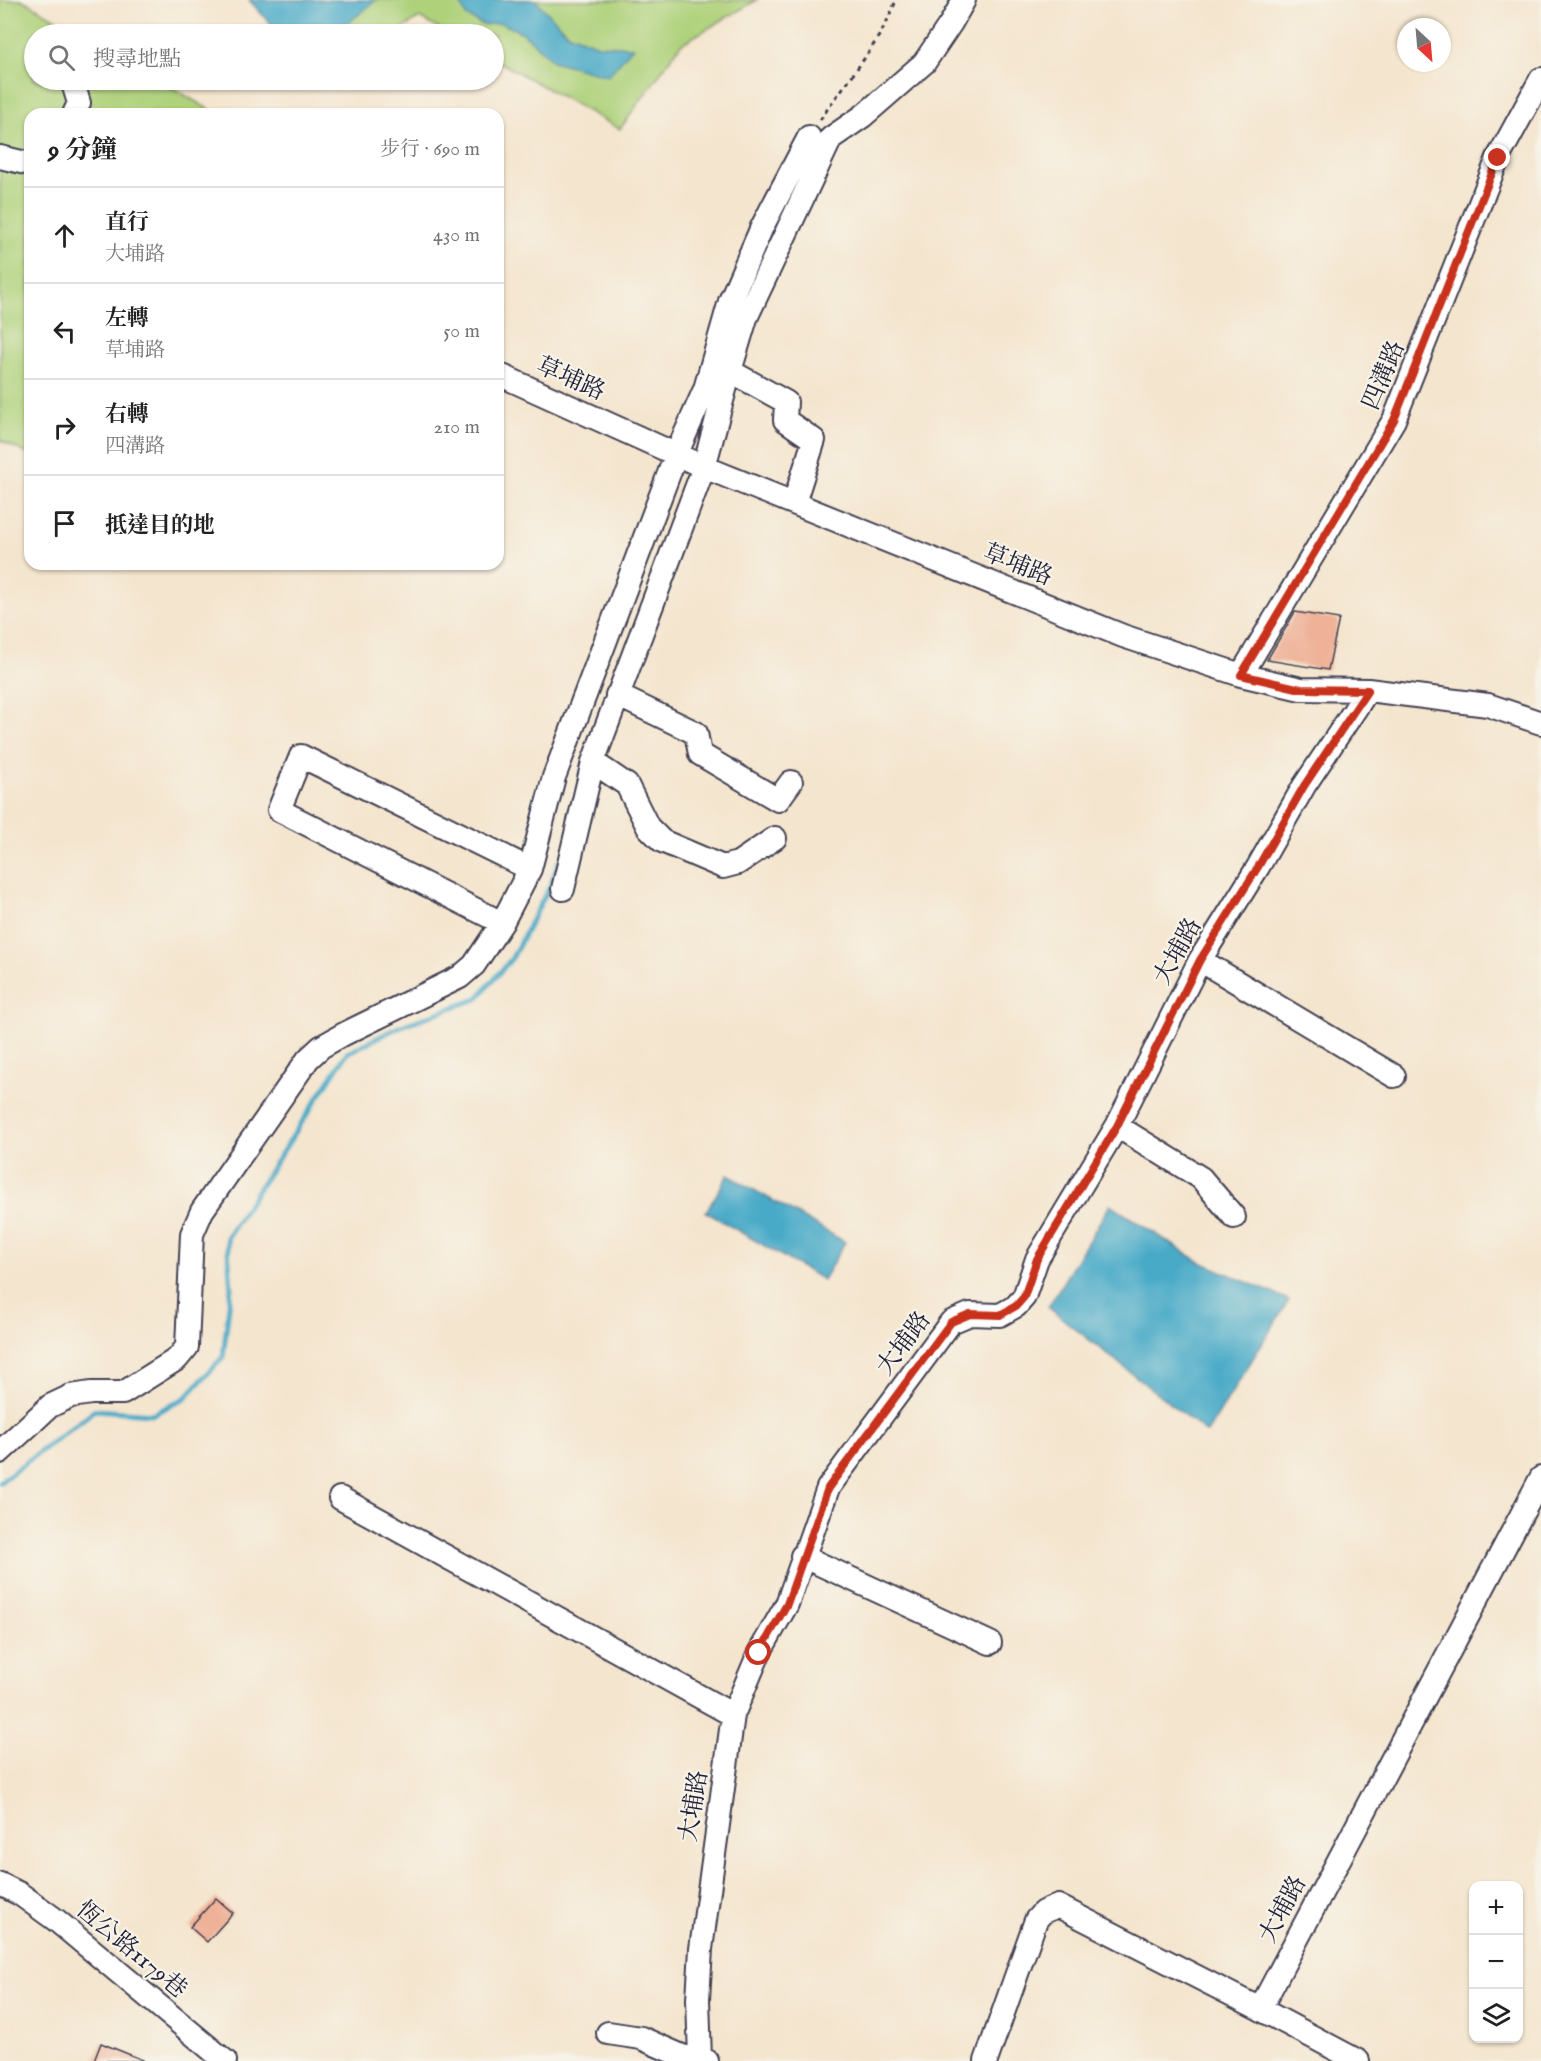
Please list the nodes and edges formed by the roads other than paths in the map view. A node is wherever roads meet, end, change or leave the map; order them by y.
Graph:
1 (964, 0) edge
2 (1541, 79) edge
3 (75, 90) edge
4 (77, 108) edge
5 (809, 137) road end
6 (0, 157) edge
7 (24, 163) edge
8 (730, 371) junction
9 (504, 377) edge
10 (676, 455) junction
11 (704, 467) junction
12 (794, 503) junction
13 (1241, 675) junction
14 (1368, 690) junction
15 (617, 695) junction
16 (1541, 723) edge
17 (593, 762) junction
18 (791, 782) dead end
19 (775, 838) dead end
20 (530, 869) junction
21 (563, 889) dead end
22 (502, 923) junction
23 (1200, 960) junction
24 (1394, 1076) dead end
25 (1117, 1126) junction
26 (1234, 1216) dead end
27 (0, 1452) edge
28 (1541, 1478) edge
29 (340, 1498) dead end
30 (802, 1556) junction
31 (990, 1643) dead end
32 (733, 1715) junction
33 (0, 1884) edge
34 (1260, 2009) junction
35 (608, 2033) dead end
36 (704, 2060) edge
37 (225, 2061) edge
38 (986, 2061) edge
39 (1358, 2061) edge

1 - 8 street
2 - 13 street, 四溝路
3 - 4 street
5 - 10 street
6 - 7 street
8 - 11 street
8 - 12 street
9 - 10 street, 草埔路
10 - 11 street, 草埔路
10 - 20 street
11 - 12 street, 草埔路
11 - 15 street
12 - 13 street, 草埔路
13 - 14 street, 草埔路
14 - 16 street, 草埔路
14 - 23 street, 大埔路
15 - 17 street
15 - 18 street
17 - 19 street
17 - 21 street
20 - 22 street
20 - 22 street
22 - 27 street
23 - 24 street
23 - 25 street, 大埔路
25 - 26 street
25 - 30 street, 大埔路
28 - 34 street, 大埔路
29 - 32 street
30 - 31 street
30 - 32 street, 大埔路
32 - 36 street, 大埔路
33 - 37 street, 恆公路1179巷
34 - 38 street
34 - 39 street
35 - 36 street

